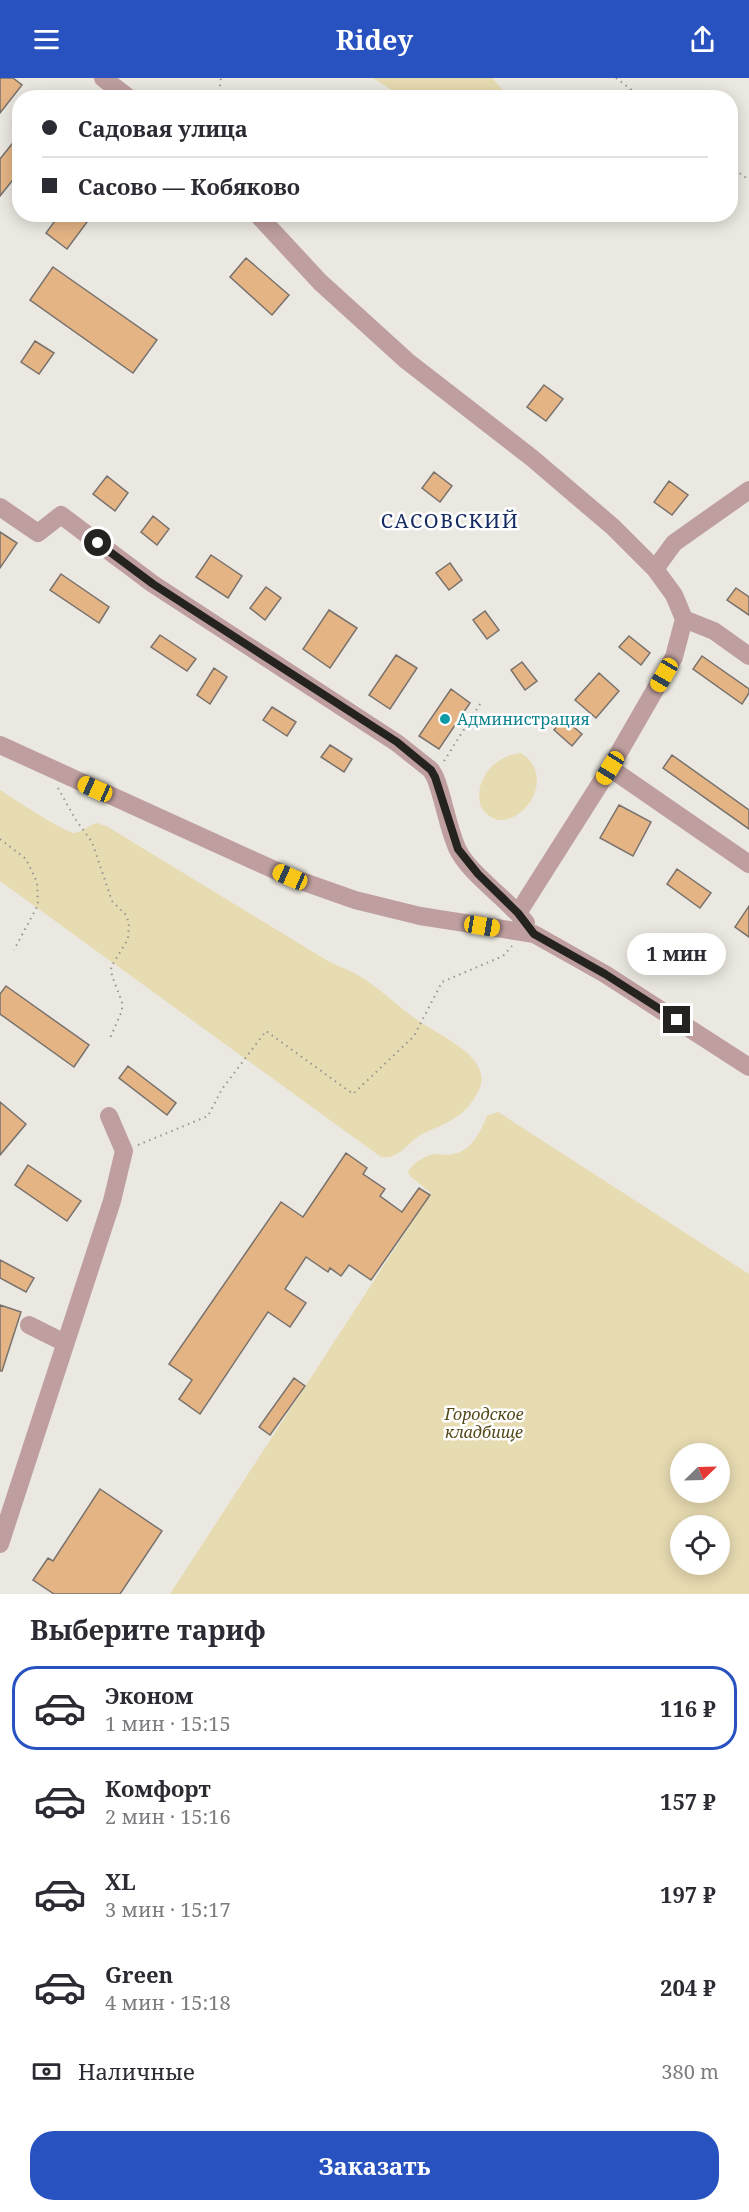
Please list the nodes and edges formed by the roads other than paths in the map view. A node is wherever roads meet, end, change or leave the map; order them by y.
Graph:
1 (104, 78) edge
2 (119, 90) edge
3 (264, 222) edge
4 (749, 490) edge
5 (0, 507) edge
6 (655, 569) junction
7 (684, 619) junction
8 (749, 656) edge
9 (0, 745) edge
10 (610, 768) junction
11 (749, 864) edge
12 (518, 913) junction
13 (529, 933) junction
14 (749, 1067) edge
15 (109, 1116) dead end
16 (29, 1325) dead end
17 (65, 1343) junction
18 (0, 1544) edge

1 - 2 street
3 - 6 street
4 - 6 street
5 - 12 street
6 - 7 street
7 - 8 street
7 - 10 street
9 - 13 street
10 - 11 street
10 - 12 street
12 - 13 street
13 - 14 street
15 - 17 street
16 - 17 street
17 - 18 street

